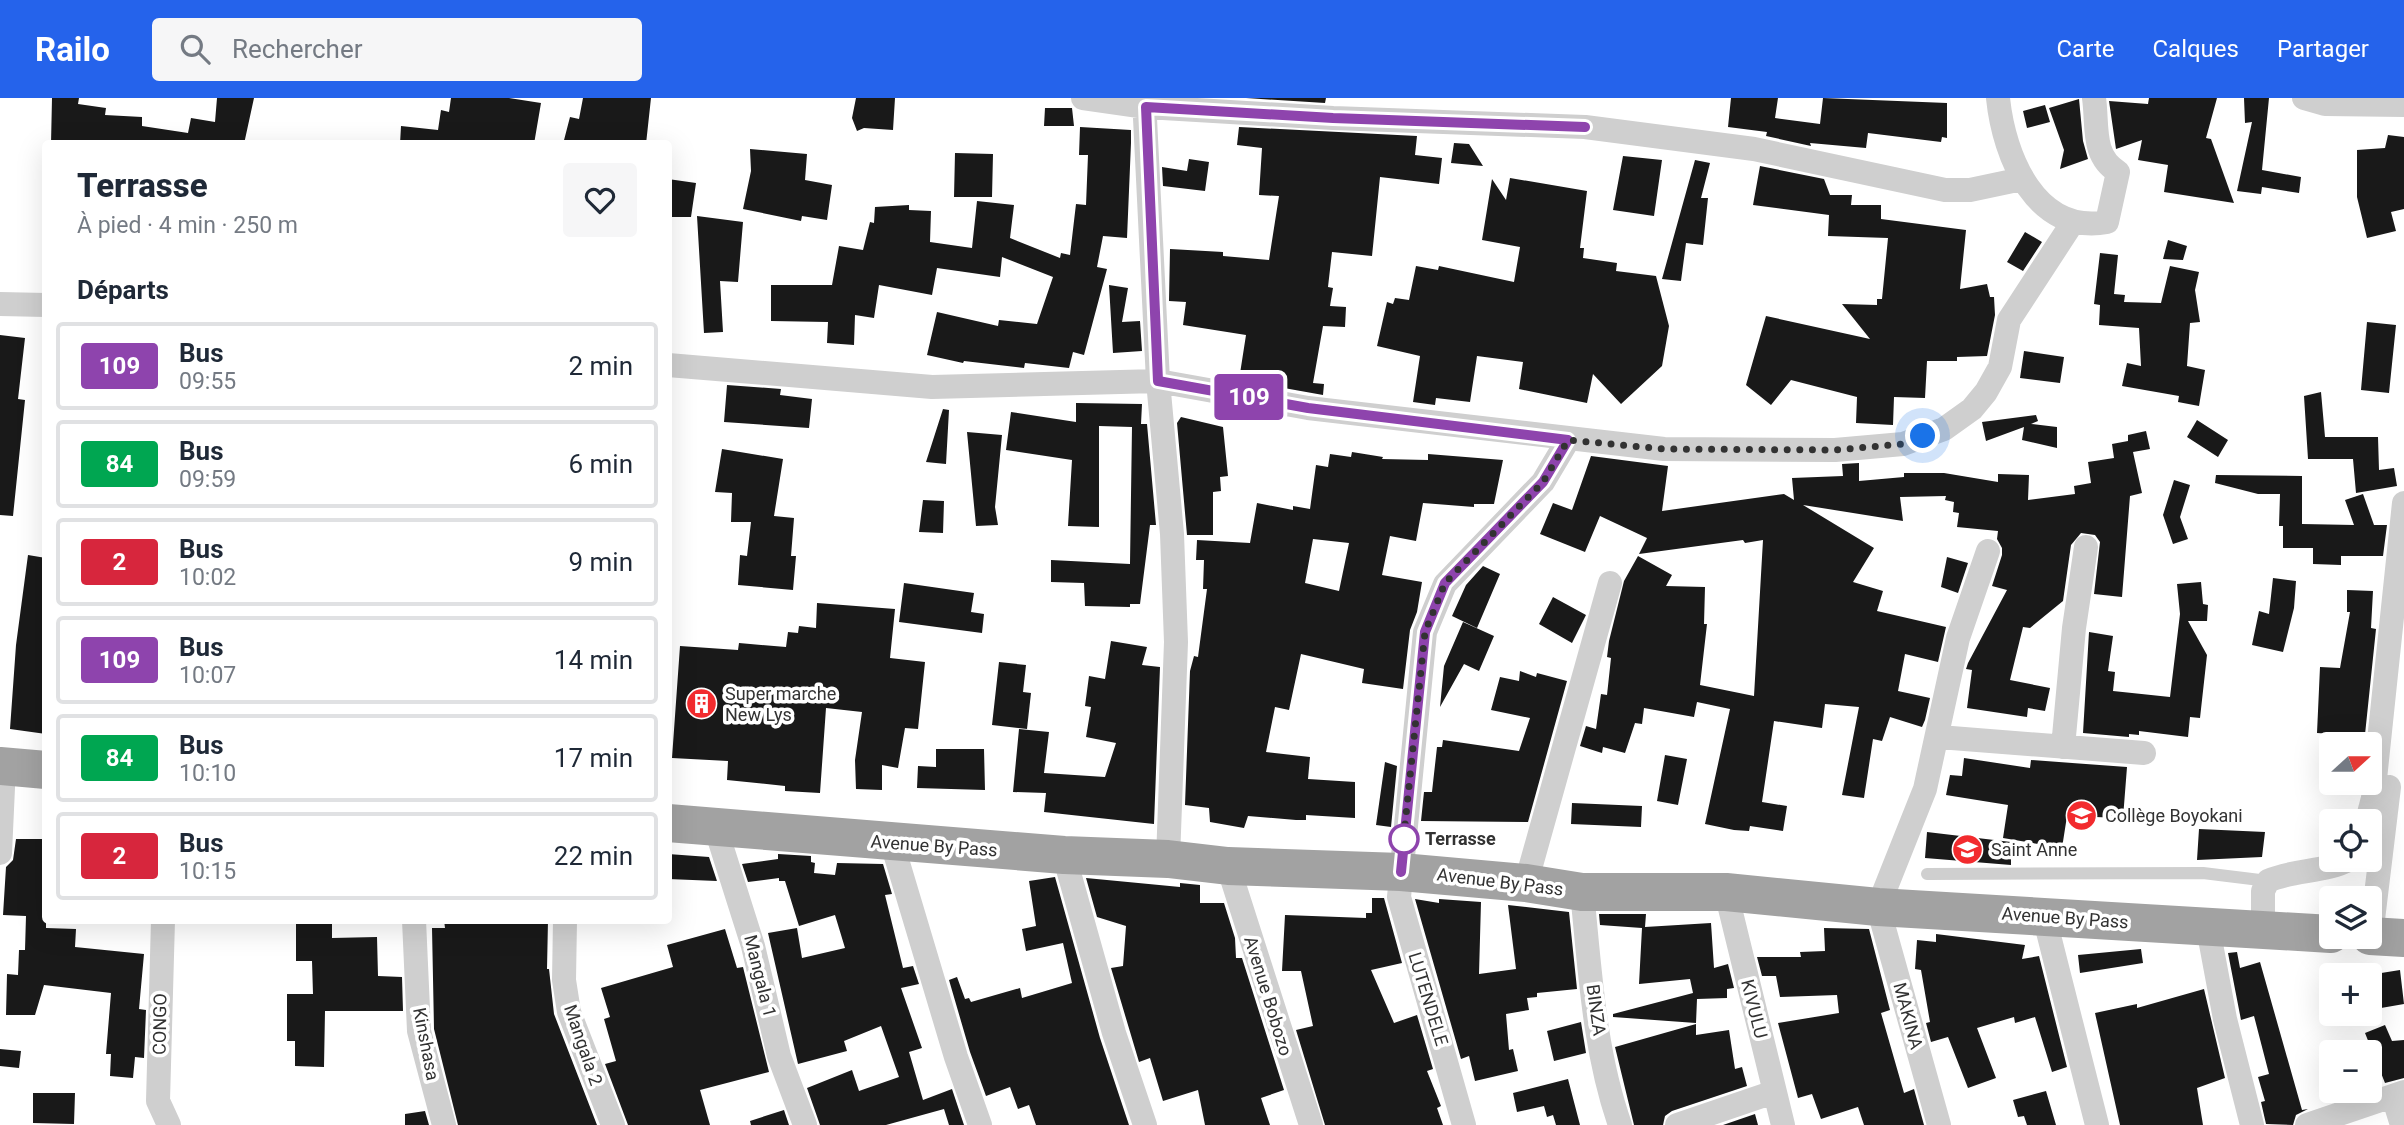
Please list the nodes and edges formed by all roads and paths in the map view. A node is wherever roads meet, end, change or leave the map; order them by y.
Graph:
1 (1083, 98) edge
2 (1998, 98) edge
3 (2094, 98) edge
4 (2304, 98) edge
5 (1145, 102) edge
6 (2404, 105) edge
7 (2022, 179) junction
8 (2073, 222) junction
9 (0, 304) edge
10 (42, 305) edge
11 (672, 365) edge
12 (1158, 381) junction
13 (1568, 440) junction
14 (2404, 503) edge
15 (2086, 547) dead end
16 (1988, 551) dead end
17 (1610, 583) dead end
18 (2404, 661) edge
19 (1939, 737) junction
20 (2063, 747) junction
21 (2144, 753) dead end
22 (2, 766) edge
23 (42, 770) edge
24 (2369, 809) edge
25 (672, 823) edge
26 (715, 826) junction
27 (892, 843) junction
28 (0, 853) edge
29 (1064, 855) junction
30 (1168, 859) junction
31 (1228, 866) junction
32 (2319, 869) edge
33 (1401, 872) junction
34 (1927, 874) dead end
35 (2268, 881) junction
36 (1526, 883) junction
37 (1582, 892) junction
38 (1726, 892) junction
39 (1878, 907) junction
40 (2044, 916) junction
41 (163, 924) edge
42 (414, 924) edge
43 (565, 924) edge
44 (2208, 928) junction
45 (2263, 930) junction
46 (2319, 933) edge
47 (2382, 937) edge
48 (1774, 1093) junction
49 (2398, 1094) edge
50 (169, 1125) edge
51 (444, 1125) edge
52 (613, 1125) edge
53 (805, 1125) edge
54 (979, 1125) edge
55 (1145, 1125) edge
56 (1311, 1125) edge
57 (1464, 1125) edge
58 (1620, 1125) edge
59 (1677, 1125) edge
60 (1783, 1125) edge
61 (1939, 1125) edge
62 (2097, 1125) edge
63 (2252, 1125) edge
64 (2307, 1125) edge
65 (2402, 1125) edge

1 - 5 street
2 - 7 street
3 - 8 street
4 - 6 street
5 - 7 street
5 - 12 street
7 - 8 street
8 - 13 street
9 - 10 street
11 - 12 street
12 - 13 street
12 - 30 street
13 - 33 street, LUTENDELE
14 - 24 street
15 - 20 street
16 - 19 street
17 - 36 street
18 - 47 street
19 - 20 street
19 - 39 street
20 - 21 street
22 - 23 highway
22 - 28 street
25 - 26 highway, Avenue By Pass
26 - 27 highway, Avenue By Pass
26 - 53 street, Mangala 1
27 - 29 highway, Avenue By Pass
27 - 54 street
29 - 30 highway, Avenue By Pass
29 - 55 street
30 - 31 highway, Avenue By Pass
31 - 33 highway, Avenue By Pass
31 - 56 street, Avenue Bobozo
32 - 35 street
33 - 36 highway, Avenue By Pass
33 - 57 street, LUTENDELE
34 - 35 lane
35 - 45 street
36 - 37 highway, Avenue By Pass
37 - 38 highway, Avenue By Pass
37 - 58 street, BINZA
38 - 39 highway, Avenue By Pass
38 - 48 street, KIVULU
39 - 40 highway, Avenue By Pass
39 - 61 street, MAKINA
40 - 44 highway, Avenue By Pass
40 - 62 street
41 - 50 street, CONGO
42 - 51 street, Kinshasa
43 - 52 street, Mangala 2
44 - 45 highway, Avenue By Pass
44 - 63 street
45 - 46 highway, Avenue By Pass
48 - 59 street
48 - 60 street, KIVULU
49 - 64 street
49 - 65 street

